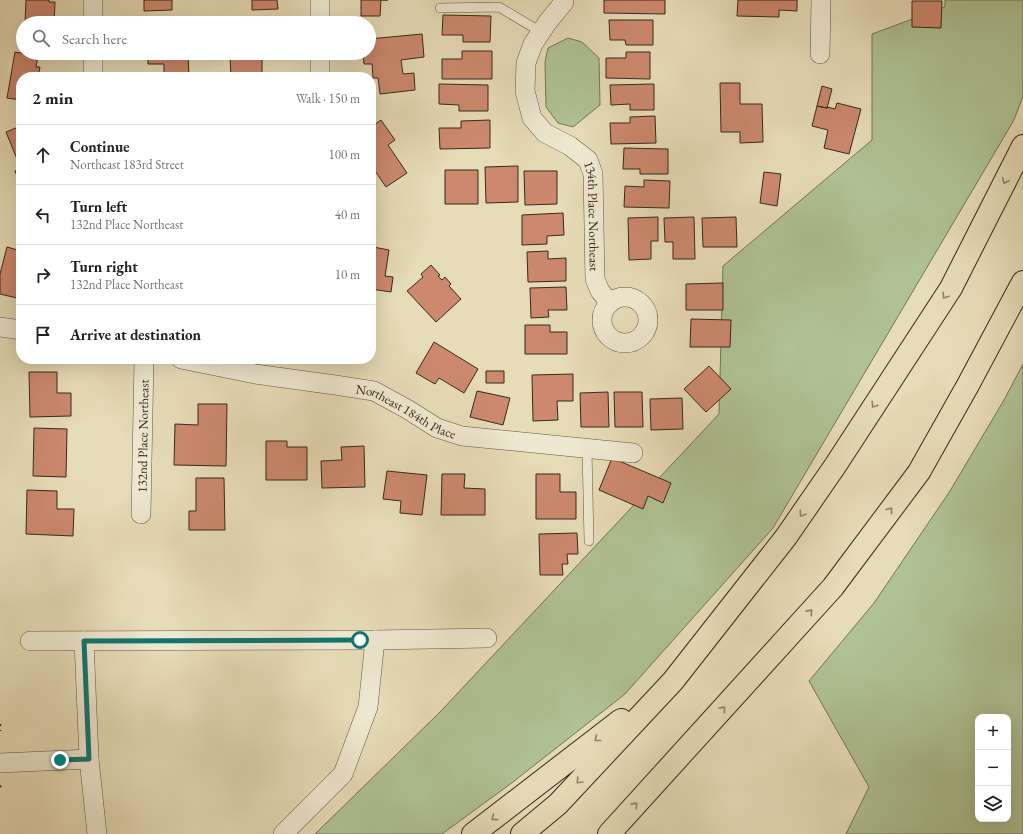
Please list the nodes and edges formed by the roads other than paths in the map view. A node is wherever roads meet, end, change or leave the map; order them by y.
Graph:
1 (94, 0) edge
2 (320, 0) edge
3 (564, 0) edge
4 (821, 0) edge
5 (440, 8) dead end
6 (93, 16) edge
7 (320, 16) edge
8 (541, 32) junction
9 (820, 54) dead end
10 (93, 60) edge
11 (320, 60) edge
12 (93, 72) edge
13 (320, 72) edge
14 (1023, 146) edge
15 (1023, 282) edge
16 (610, 303) dead end
17 (0, 327) edge
18 (16, 329) edge
19 (144, 364) edge
20 (206, 364) edge
21 (587, 449) junction
22 (633, 453) dead end
23 (141, 514) dead end
24 (589, 541) dead end
25 (487, 638) dead end
26 (375, 640) junction
27 (30, 641) dead end
28 (84, 641) junction
29 (673, 681) junction
30 (89, 759) junction
31 (0, 763) edge
32 (97, 834) edge
33 (283, 834) edge
34 (473, 834) edge
35 (522, 834) edge
36 (609, 834) edge

1 - 6 street
2 - 7 street
3 - 8 street, 134th Place Northeast
4 - 9 street
5 - 8 lane
8 - 16 street, 134th Place Northeast
10 - 12 street
11 - 13 street
14 -> 29 highway
36 -> 15 highway
17 - 18 street
19 - 23 street, 132nd Place Northeast
20 - 21 street, Northeast 184th Place
21 - 22 street, Northeast 184th Place
21 - 24 lane
25 - 26 street
26 - 28 street
26 - 33 street
27 - 28 street
28 - 30 street
29 -> 34 highway
29 -> 35 highway
30 - 31 street
30 - 32 street

